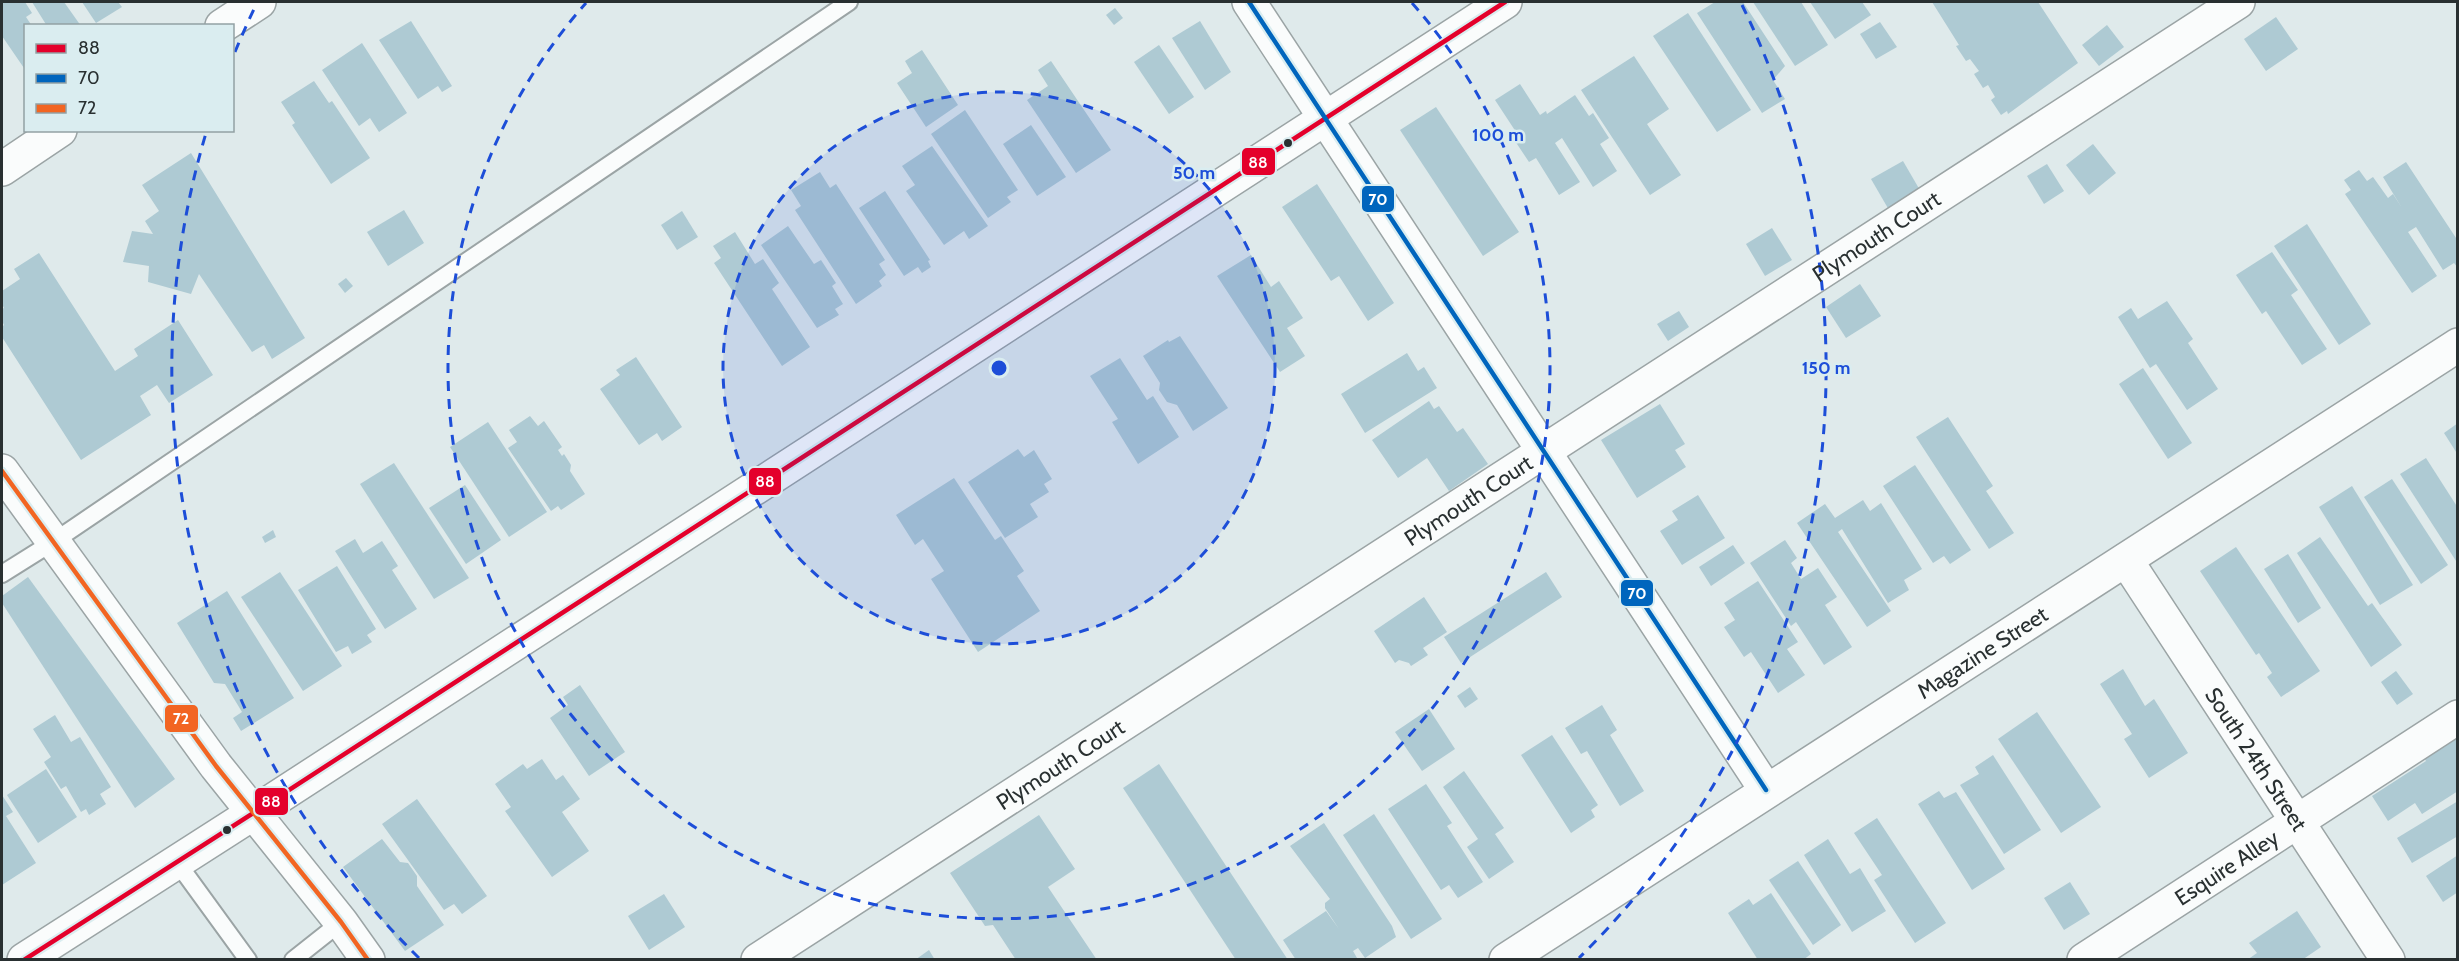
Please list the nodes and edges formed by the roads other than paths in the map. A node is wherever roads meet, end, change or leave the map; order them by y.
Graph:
1 (259, 2) edge
2 (849, 2) edge
3 (1250, 2) edge
4 (1505, 2) edge
5 (2238, 2) edge
6 (225, 24) edge
7 (1326, 117) junction
8 (57, 132) edge
9 (2, 169) edge
10 (2457, 345) edge
11 (1544, 451) junction
12 (2, 471) edge
13 (53, 542) junction
14 (2126, 560) junction
15 (2, 574) edge
16 (2457, 717) edge
17 (1767, 790) junction
18 (255, 813) junction
19 (2297, 820) junction
20 (176, 861) junction
21 (341, 922) junction
22 (24, 960) edge
23 (248, 960) edge
24 (293, 960) edge
25 (368, 960) edge
26 (758, 960) edge
27 (1506, 960) edge
28 (2084, 960) edge
29 (2388, 960) edge

1 - 6 street
2 - 13 lane
3 - 7 street
4 - 7 street
5 - 11 street, Plymouth Court
7 - 11 street
7 - 18 street
8 - 9 street
10 - 14 street, Magazine Street
11 - 17 street
11 - 26 street, Plymouth Court
12 - 13 street
13 - 15 lane
13 - 18 street
14 - 17 street, Magazine Street
14 - 19 street, South 24th Street
16 - 19 street, Esquire Alley
17 - 27 street, Magazine Street
18 - 20 street
18 - 21 street
19 - 28 street, Esquire Alley
19 - 29 street, South 24th Street
20 - 22 street
20 - 23 lane
21 - 24 lane
21 - 25 street

